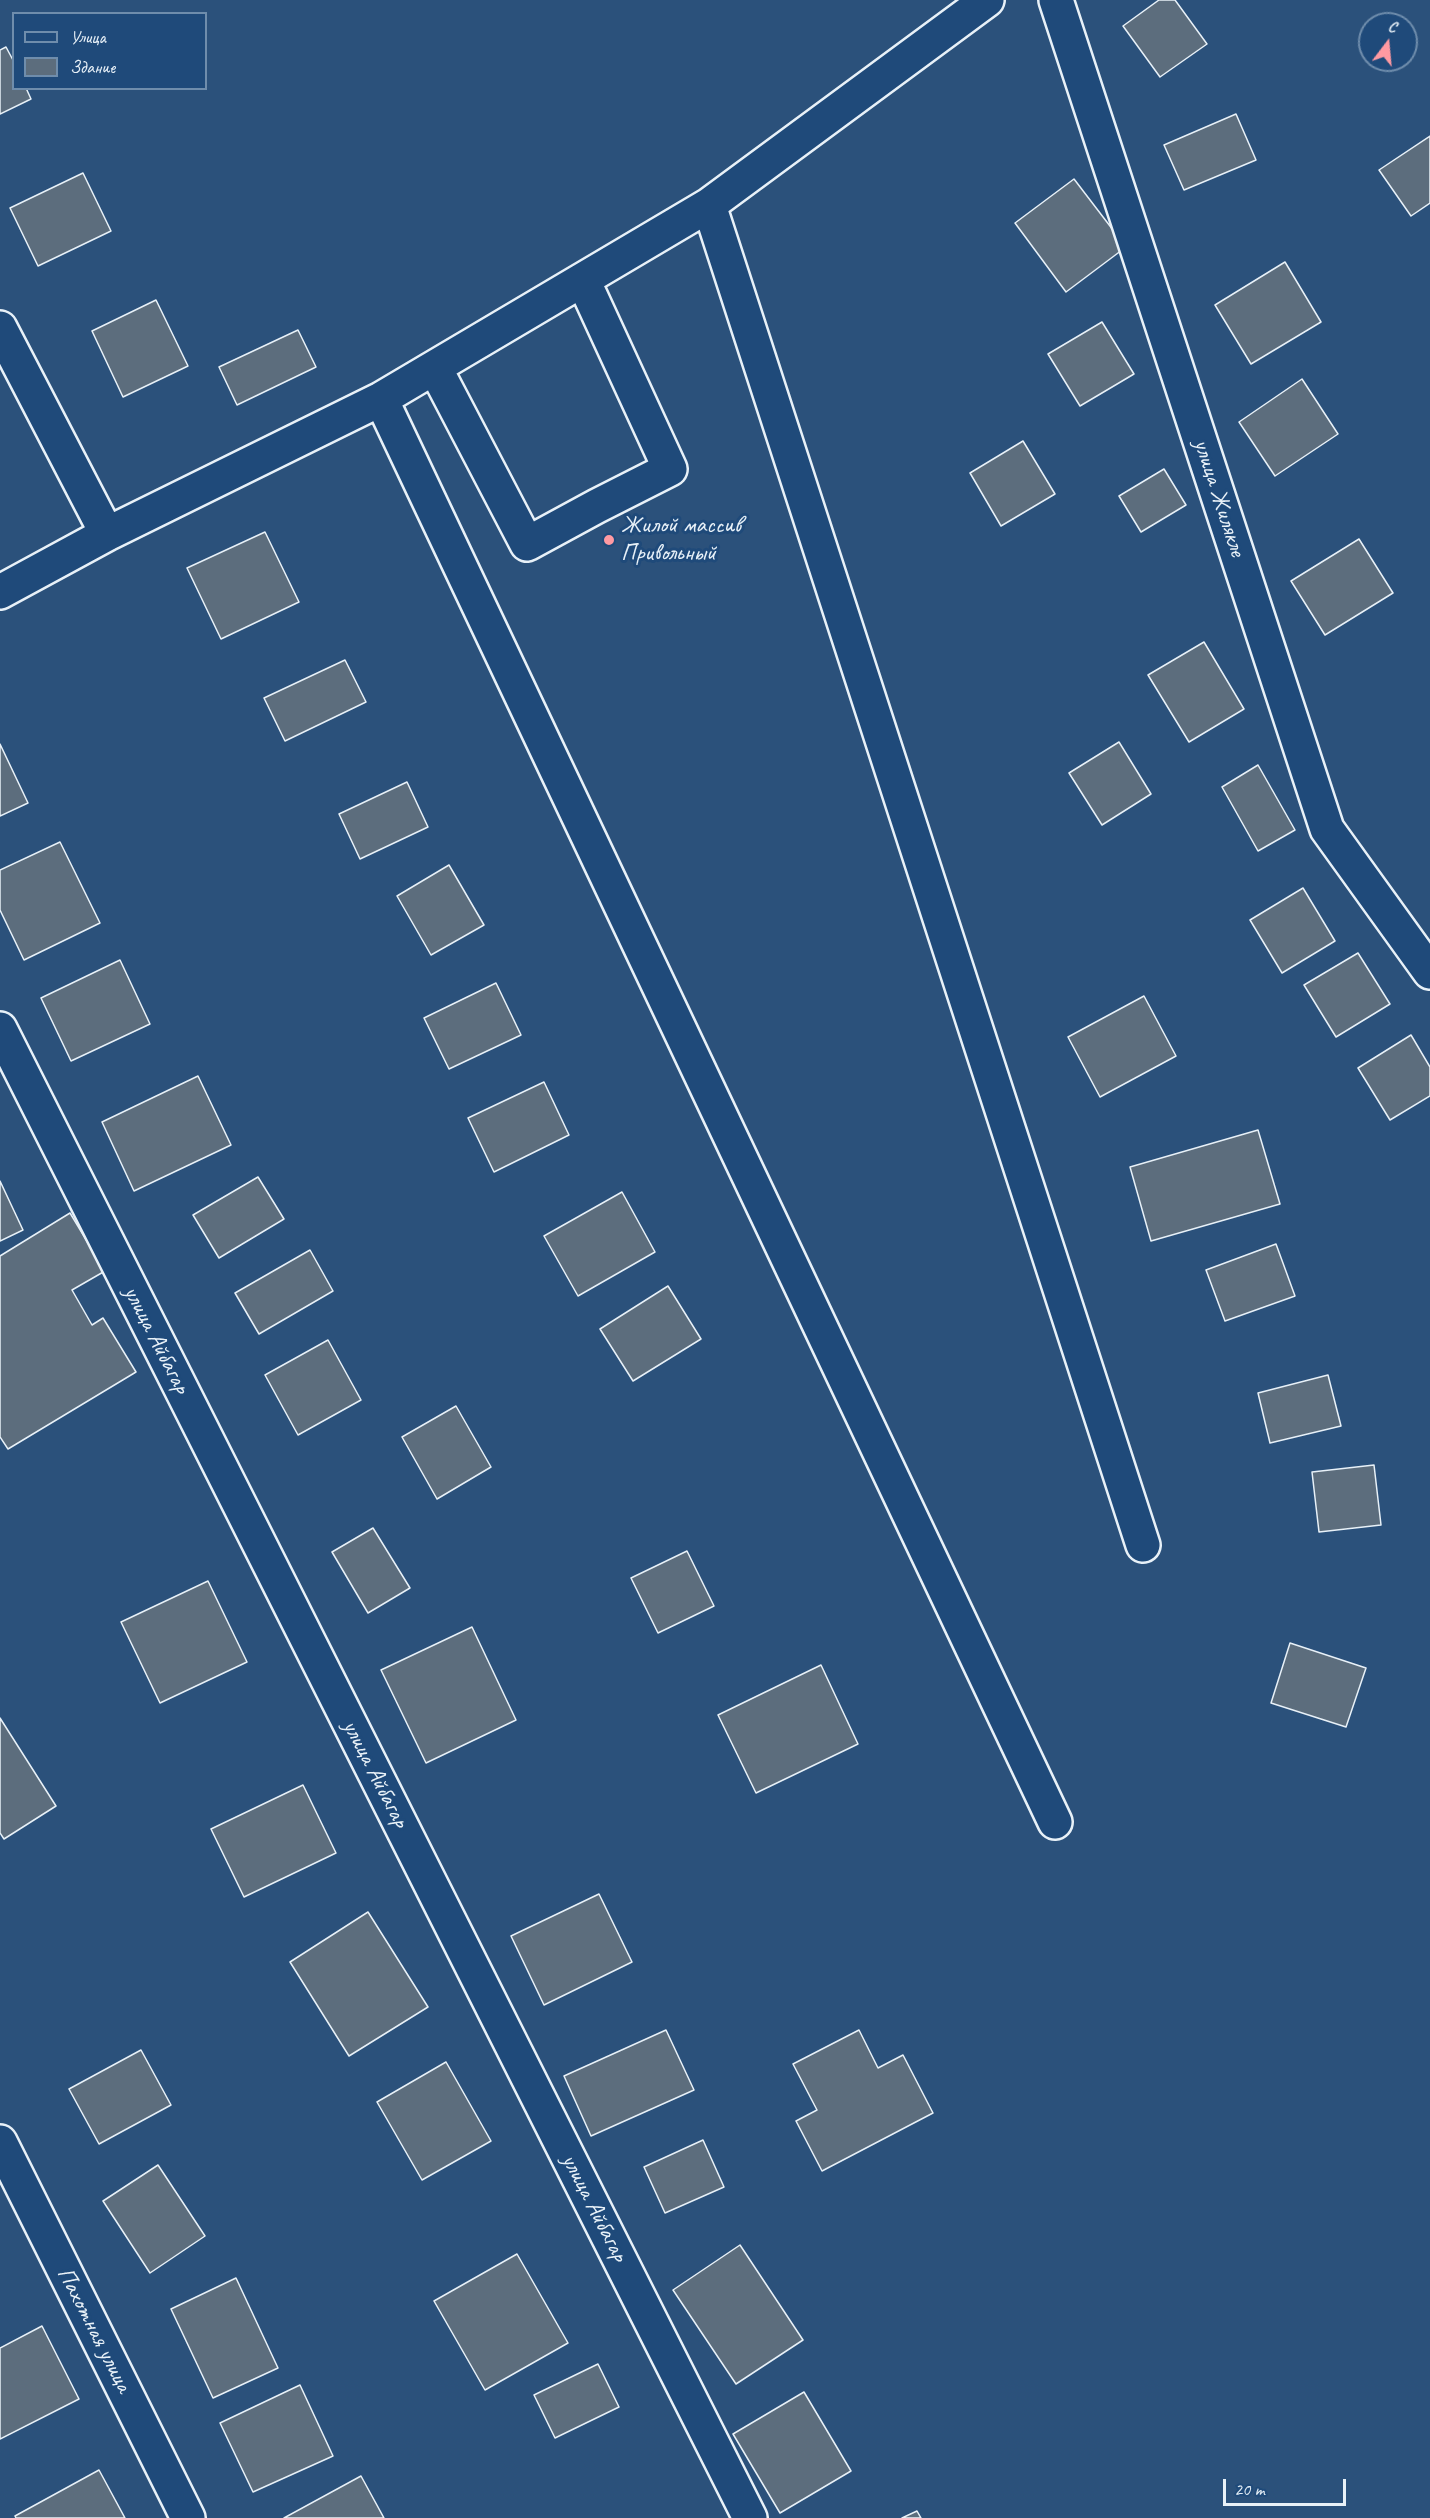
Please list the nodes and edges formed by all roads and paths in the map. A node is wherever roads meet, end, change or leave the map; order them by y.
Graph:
1 (987, 0) edge
2 (1056, 0) edge
3 (709, 205) junction
4 (583, 280) junction
5 (0, 328) edge
6 (435, 368) junction
7 (381, 399) junction
8 (107, 534) junction
9 (0, 592) edge
10 (1430, 972) edge
11 (0, 1029) edge
12 (1143, 1545) dead end
13 (1055, 1822) dead end
14 (0, 2142) edge
15 (188, 2518) edge
16 (750, 2518) edge

1 - 3 street
2 - 10 street, улица Жилякле
3 - 4 street
3 - 12 street
4 - 6 street
4 - 6 street
5 - 8 street
6 - 7 street
7 - 8 street
7 - 13 street
8 - 9 street
11 - 16 street, улица Айбагар
14 - 15 street, Пахотная улица

